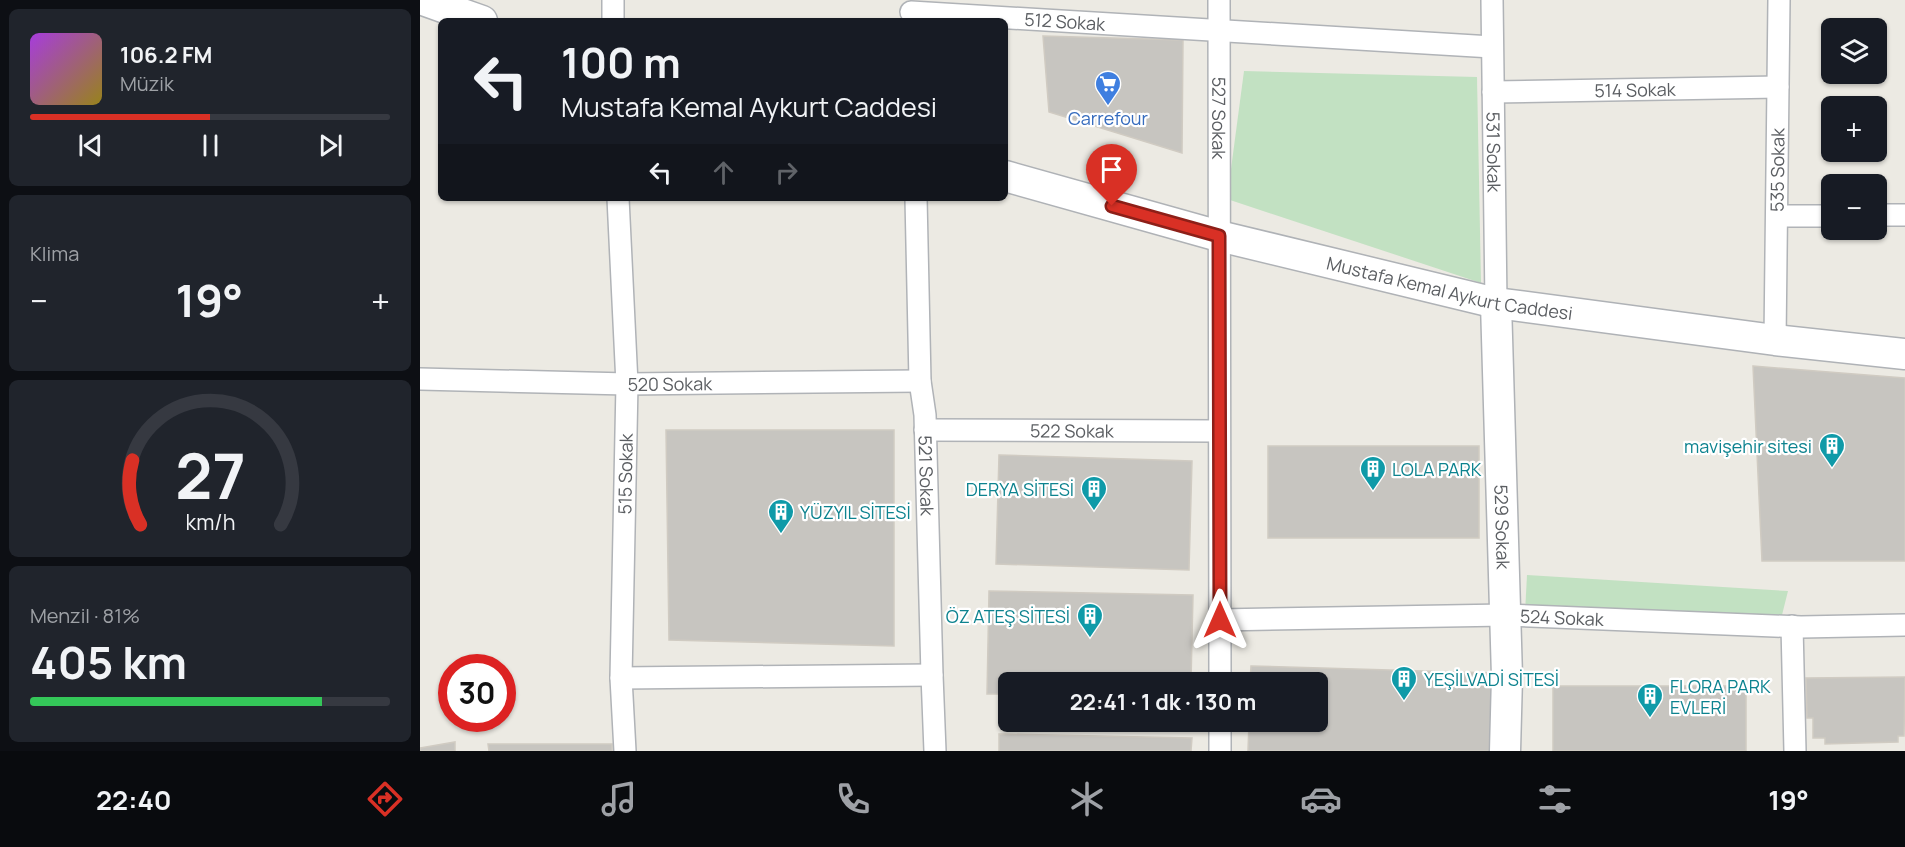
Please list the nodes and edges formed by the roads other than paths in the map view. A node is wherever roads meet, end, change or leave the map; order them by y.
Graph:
1 (423, 0) edge
2 (613, 0) edge
3 (1219, 0) edge
4 (1492, 0) edge
5 (1779, 0) edge
6 (911, 11) edge
7 (474, 18) edge
8 (613, 18) edge
9 (1219, 30) junction
10 (1492, 47) junction
11 (1778, 87) junction
12 (1493, 92) junction
13 (1008, 177) edge
14 (618, 201) edge
15 (916, 201) edge
16 (1887, 215) edge
17 (1905, 215) edge
18 (1777, 216) junction
19 (1821, 216) edge
20 (1219, 236) junction
21 (1496, 303) junction
22 (1775, 340) junction
23 (1905, 354) edge
24 (420, 379) edge
25 (920, 381) junction
26 (627, 384) junction
27 (925, 430) junction
28 (1219, 431) junction
29 (1505, 615) junction
30 (1220, 620) junction
31 (1792, 626) junction
32 (1905, 626) edge
33 (1220, 672) edge
34 (932, 675) junction
35 (621, 678) junction
36 (1220, 732) edge
37 (625, 751) edge
38 (935, 751) edge
39 (1220, 751) edge
40 (1505, 751) edge
41 (1795, 751) edge

1 - 7 street
2 - 8 street
3 - 9 street, 527 Sokak
4 - 10 street, 531 Sokak
5 - 11 street, 535 Sokak
6 - 9 street, 512 Sokak
9 - 10 street, 512 Sokak
9 - 20 street, 527 Sokak
10 - 12 street, 531 Sokak
11 - 12 street, 514 Sokak
11 - 18 street, 535 Sokak
12 - 21 street, 531 Sokak
13 - 20 street, Mustafa Kemal Aykurt Caddesi
14 - 26 street, 515 Sokak
15 - 25 street, 521 Sokak
16 - 17 street
18 - 19 street
18 - 22 street, 535 Sokak
20 - 21 street, Mustafa Kemal Aykurt Caddesi
20 - 28 street, 527 Sokak
21 - 22 street, Mustafa Kemal Aykurt Caddesi
21 - 29 street, 529 Sokak
22 - 23 street, Mustafa Kemal Aykurt Caddesi
24 - 26 street, 520 Sokak
25 - 26 street, 520 Sokak
25 - 27 street, 521 Sokak
26 - 35 street, 515 Sokak
27 - 28 street, 522 Sokak
27 - 34 street, 521 Sokak
28 - 30 street, 527 Sokak
29 - 30 street, 524 Sokak
29 - 31 street, 524 Sokak
29 - 40 street, 529 Sokak
30 - 33 street, 527 Sokak
31 - 32 street, 524 Sokak
31 - 41 street
34 - 35 street
34 - 38 street, 521 Sokak
35 - 37 street, 515 Sokak
36 - 39 street

